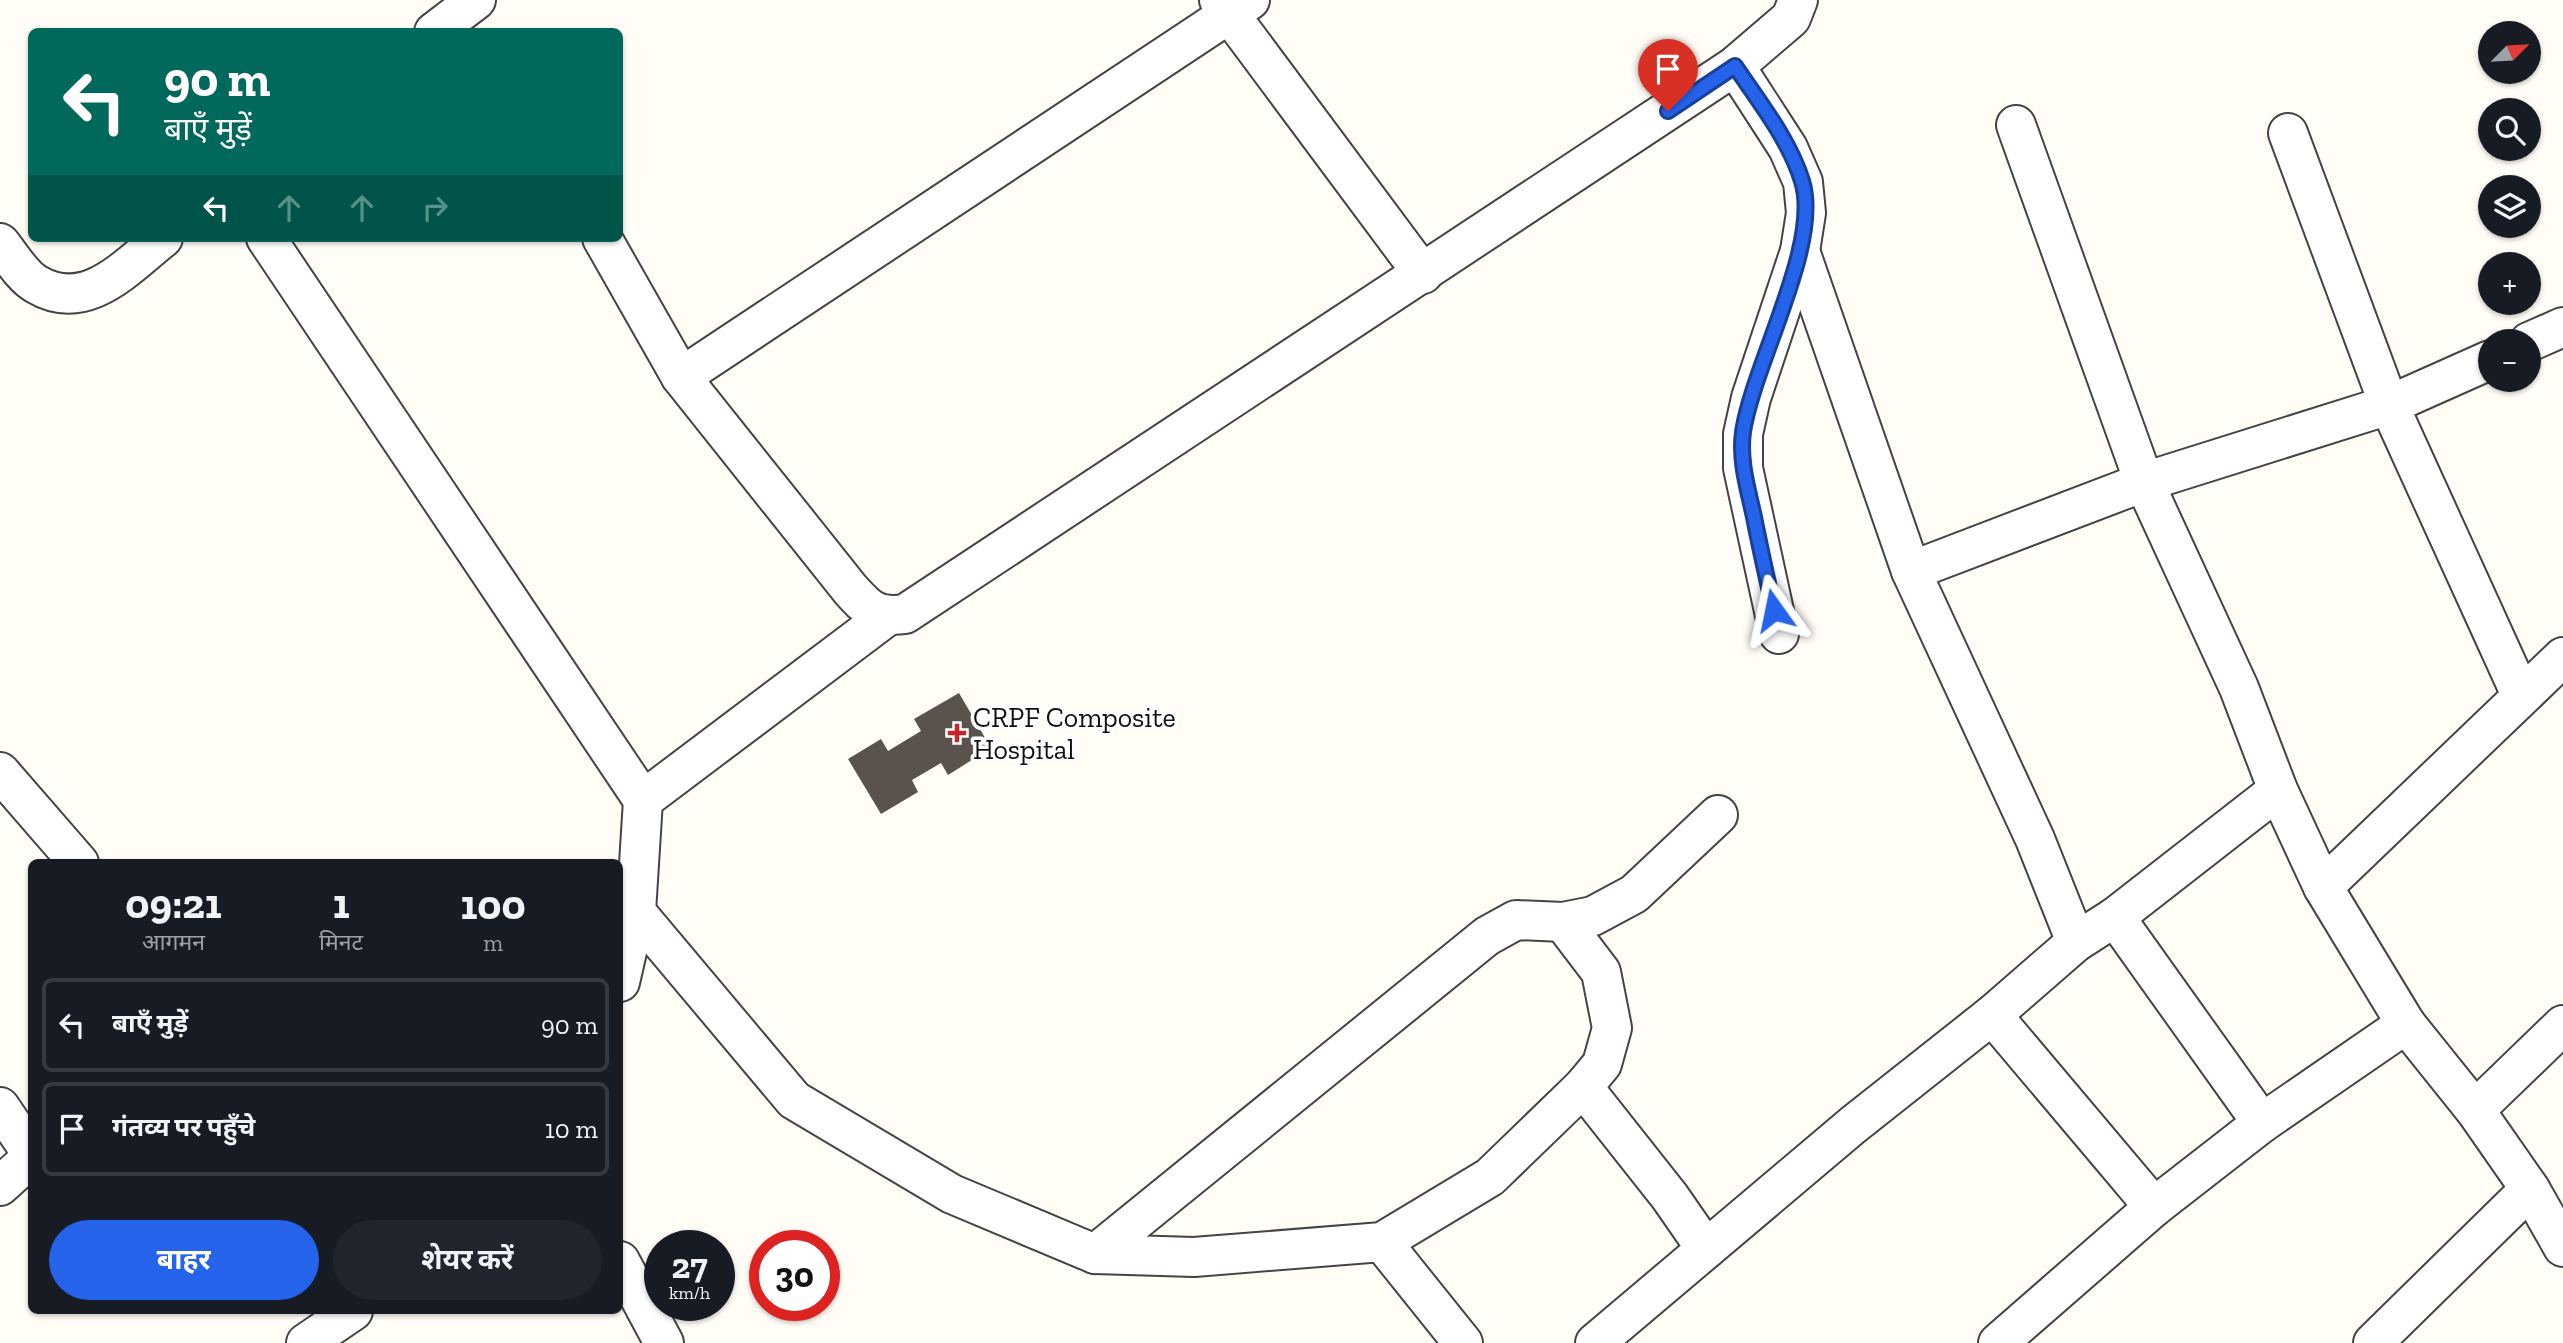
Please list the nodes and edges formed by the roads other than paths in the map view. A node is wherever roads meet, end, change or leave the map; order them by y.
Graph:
1 (1798, 0) edge
2 (1233, 4) edge
3 (474, 9) edge
4 (441, 28) edge
5 (1735, 66) junction
6 (2016, 125) dead end
7 (2288, 133) dead end
8 (158, 242) edge
9 (269, 242) edge
10 (604, 242) edge
11 (0, 243) edge
12 (1800, 251) junction
13 (1423, 274) junction
14 (2563, 327) edge
15 (2541, 337) edge
16 (2478, 365) edge
17 (681, 377) junction
18 (2389, 405) junction
19 (2144, 482) junction
20 (1911, 571) junction
21 (887, 617) junction
22 (1779, 634) dead end
23 (2563, 657) edge
24 (2521, 695) junction
25 (0, 772) edge
26 (2278, 790) junction
27 (643, 800) junction
28 (1718, 815) dead end
29 (76, 859) edge
30 (2323, 887) junction
31 (636, 912) junction
32 (2115, 916) junction
33 (1563, 922) junction
34 (2076, 942) junction
35 (623, 969) edge
36 (1992, 1015) junction
37 (2406, 1024) junction
38 (2563, 1026) edge
39 (1583, 1087) junction
40 (0, 1107) edge
41 (2475, 1110) junction
42 (2262, 1123) junction
43 (28, 1149) edge
44 (28, 1159) edge
45 (0, 1186) edge
46 (2530, 1189) junction
47 (2154, 1208) junction
48 (1382, 1242) junction
49 (2563, 1247) edge
50 (1706, 1250) junction
51 (1095, 1255) junction
52 (623, 1267) edge
53 (346, 1314) edge
54 (306, 1343) edge
55 (664, 1343) edge
56 (1463, 1343) edge
57 (1595, 1343) edge
58 (1998, 1343) edge
59 (2373, 1343) edge

1 - 5 street
2 - 13 street
2 - 17 street
3 - 4 street
5 - 12 street
5 - 13 street
6 - 19 street
7 - 18 street
8 - 11 street
9 - 27 street
10 - 17 street
12 - 20 street
12 - 22 street
13 - 21 street
14 - 15 street
16 - 18 street
17 - 21 street
18 - 19 street
18 - 24 street
19 - 20 street
19 - 26 street
20 - 34 street
21 - 27 street
23 - 24 street
24 - 30 street
25 - 29 street
26 - 30 street
26 - 32 street
27 - 31 street
28 - 33 street
30 - 37 street
31 - 35 street
31 - 51 street
32 - 34 street
32 - 42 street
33 - 39 street
33 - 51 street
34 - 36 street
36 - 47 street
36 - 50 street
37 - 41 street
37 - 42 street
38 - 41 street
39 - 48 street
39 - 50 street
40 - 43 street
41 - 46 street
42 - 47 street
44 - 45 street
46 - 49 street
46 - 59 street
47 - 58 street
48 - 51 street
48 - 56 street
50 - 57 street
52 - 55 street
53 - 54 street

